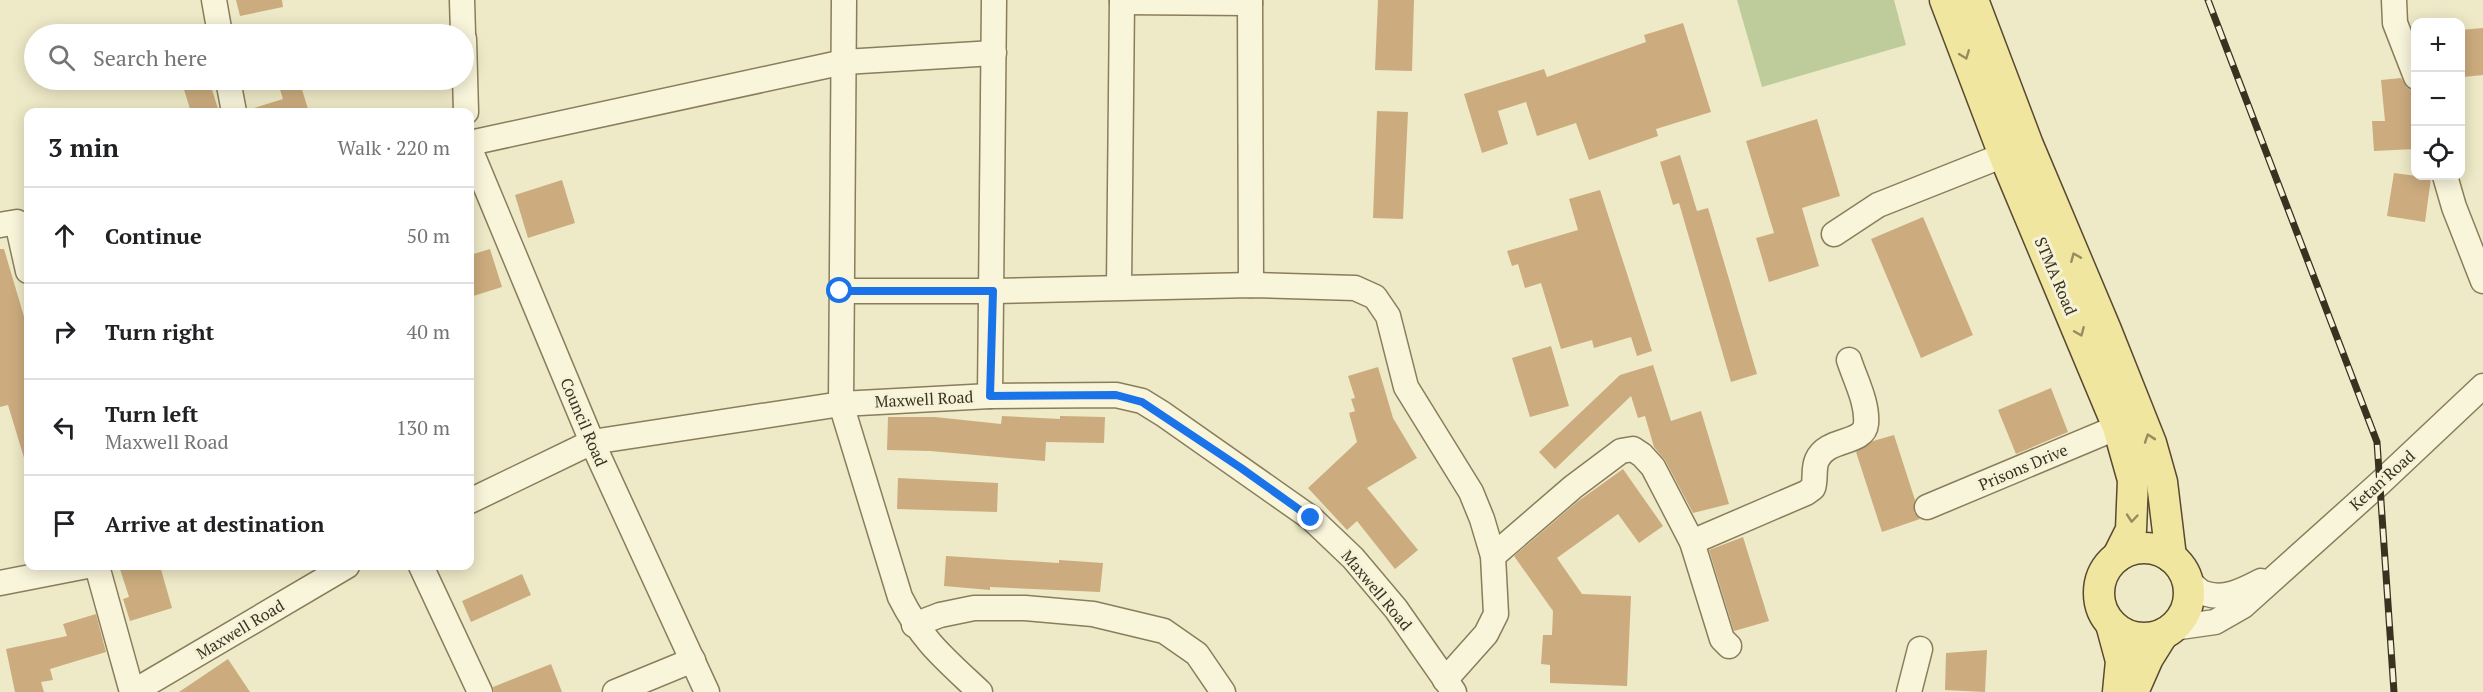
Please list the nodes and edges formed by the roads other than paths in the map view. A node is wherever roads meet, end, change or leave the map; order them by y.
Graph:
1 (213, 0) edge
2 (462, 0) edge
3 (844, 0) edge
4 (994, 0) edge
5 (1945, 0) edge
6 (1973, 0) edge
7 (2394, 0) edge
8 (1122, 1) edge
9 (1250, 2) edge
10 (218, 24) edge
11 (463, 24) edge
12 (994, 53) junction
13 (843, 62) junction
14 (2413, 72) edge
15 (230, 90) edge
16 (465, 90) edge
17 (233, 108) edge
18 (466, 108) edge
19 (474, 142) edge
20 (2004, 155) junction
21 (474, 159) edge
22 (2446, 180) edge
23 (15, 223) edge
24 (1834, 234) dead end
25 (24, 256) edge
26 (2483, 281) edge
27 (1251, 285) junction
28 (1119, 287) junction
29 (840, 291) junction
30 (993, 291) junction
31 (1850, 360) dead end
32 (2483, 386) edge
33 (990, 396) junction
34 (841, 404) junction
35 (2118, 427) junction
36 (592, 442) junction
37 (474, 499) edge
38 (1927, 507) dead end
39 (1692, 542) junction
40 (1493, 555) junction
41 (2118, 556) junction
42 (2180, 568) junction
43 (67, 570) edge
44 (98, 570) edge
45 (340, 570) edge
46 (423, 570) edge
47 (2280, 572) junction
48 (0, 583) edge
49 (2111, 624) junction
50 (914, 625) junction
51 (2168, 631) junction
52 (1729, 646) dead end
53 (1920, 649) dead end
54 (693, 660) junction
55 (1450, 686) edge
56 (132, 692) edge
57 (480, 692) edge
58 (615, 692) edge
59 (707, 692) edge
60 (980, 692) edge
61 (1223, 692) edge
62 (1909, 692) edge
63 (2118, 692) edge
64 (2133, 692) edge

1 - 10 street
2 - 11 street
3 - 13 street
4 - 12 street
5 -> 20 main road, STMA Road
42 -> 6 main road, STMA Road
7 - 14 street
8 - 9 street
8 - 28 street
9 - 27 street
12 - 13 street
12 - 30 street
13 - 19 street
13 - 29 street
15 - 17 street
16 - 18 street
20 - 24 street
20 -> 35 main road, STMA Road
21 - 36 street, Council Road
22 - 26 street
23 - 25 street
27 - 28 street
27 - 40 street
28 - 30 street
29 - 30 street
29 - 34 street
30 - 33 street
31 - 39 street
32 - 47 street, Ketan Road
33 - 34 street, Maxwell Road
33 - 55 street, Maxwell Road
34 - 36 street, Maxwell Road
34 - 50 street
35 - 38 street, Prisons Drive
35 -> 41 main road, STMA Road
36 - 37 street, Maxwell Road
36 - 54 street, Council Road
39 - 40 street
39 - 52 street
40 - 55 street
41 - 42 main road
41 - 49 main road
42 - 47 street, Ketan Road
42 - 51 main road
43 - 48 street
44 - 56 street
45 - 56 street, Maxwell Road
46 - 57 street
47 - 51 street, Ketan Road
49 - 51 main road
49 - 63 main road
50 - 60 street
50 - 61 street
51 - 64 main road
53 - 62 street
54 - 58 street
54 - 59 street, Council Road

